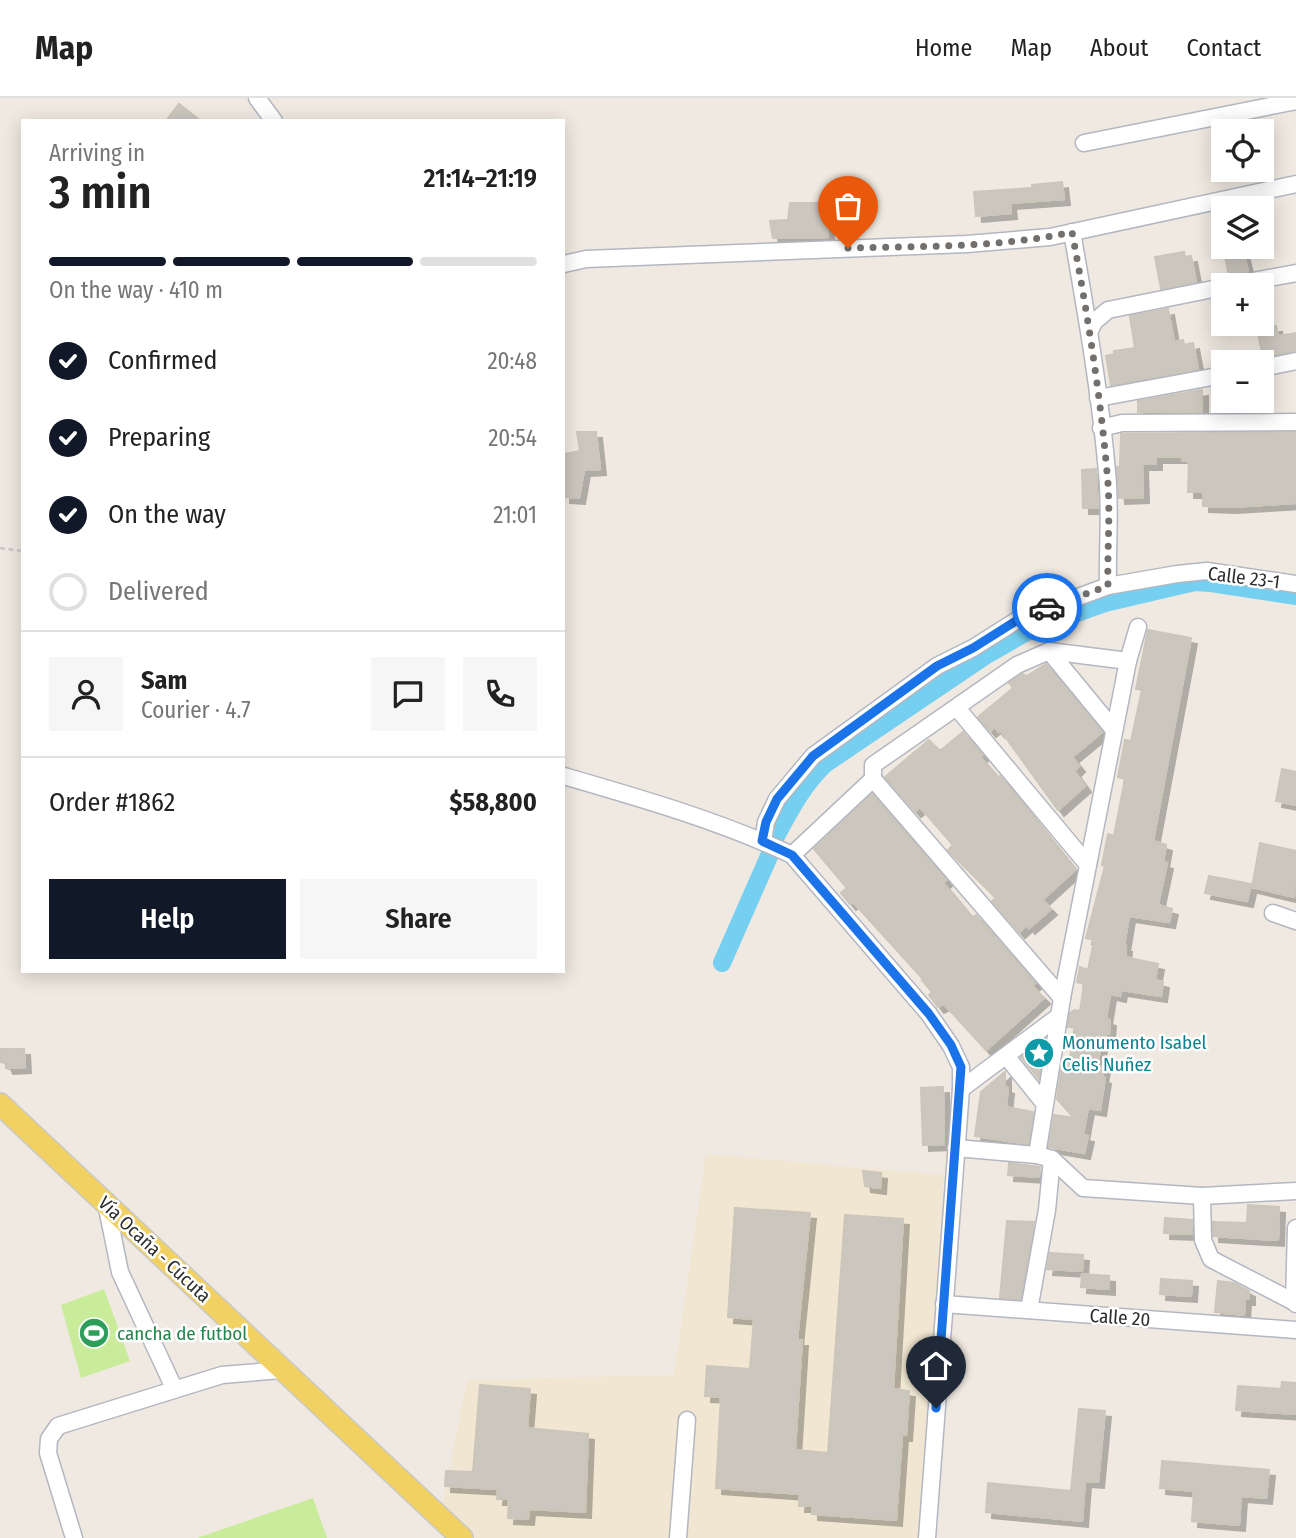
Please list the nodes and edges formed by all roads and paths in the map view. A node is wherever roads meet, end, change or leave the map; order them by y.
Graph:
1 (257, 98) edge
2 (1296, 101) edge
3 (273, 119) edge
4 (1084, 143) dead end
5 (1296, 184) edge
6 (1072, 232) junction
7 (565, 264) edge
8 (1296, 273) edge
9 (1274, 277) edge
10 (1211, 289) edge
11 (1090, 331) junction
12 (1296, 361) edge
13 (1274, 366) edge
14 (1211, 377) edge
15 (1098, 398) junction
16 (1296, 422) edge
17 (1101, 428) junction
18 (0, 548) edge
19 (21, 551) edge
20 (1296, 584) edge
21 (1108, 586) junction
22 (1138, 627) dead end
23 (1049, 651) junction
24 (1128, 661) junction
25 (957, 708) junction
26 (1114, 730) junction
27 (565, 776) edge
28 (873, 779) junction
29 (762, 841) junction
30 (792, 855) junction
31 (1088, 865) junction
32 (1273, 913) dead end
33 (1296, 921) edge
34 (1062, 998) junction
35 (1059, 1016) junction
36 (1007, 1057) junction
37 (961, 1089) junction
38 (1044, 1103) junction
39 (0, 1104) edge
40 (956, 1147) junction
41 (1045, 1157) junction
42 (1296, 1191) edge
43 (1202, 1196) junction
44 (106, 1203) junction
45 (1296, 1228) edge
46 (1295, 1303) edge
47 (944, 1304) junction
48 (1029, 1310) junction
49 (1296, 1330) edge
50 (282, 1370) junction
51 (174, 1388) junction
52 (687, 1420) dead end
53 (74, 1538) edge
54 (462, 1538) edge
55 (678, 1538) edge
56 (927, 1538) edge

1 - 3 street
2 - 4 street
5 - 6 street
6 - 7 street
6 - 11 street
8 - 9 street
10 - 11 street
11 - 15 street
12 - 13 street
14 - 15 street
15 - 17 street
16 - 17 street
17 - 21 street
18 - 19 path
20 - 21 street, Calle 23-1
21 - 29 street, Calle 23-1
22 - 24 street
23 - 24 street
23 - 25 street
23 - 26 street
24 - 26 street
25 - 28 street
25 - 31 street
26 - 31 street
27 - 29 street
28 - 30 street
28 - 34 street
29 - 30 street
30 - 37 street
31 - 34 street
32 - 33 street
34 - 35 street
35 - 36 street
35 - 38 street
36 - 37 street
36 - 38 street
37 - 40 street
38 - 41 street
39 - 44 main road, Vía Ocaña - Cúcuta
40 - 41 street
40 - 47 street
41 - 43 street
41 - 48 street
42 - 43 street
43 - 46 street
44 - 50 main road, Vía Ocaña - Cúcuta
44 - 51 street
45 - 46 street
47 - 48 street, Calle 20
47 - 56 street
48 - 49 street, Calle 20
50 - 51 street
50 - 54 main road, Vía Ocaña - Cúcuta
51 - 53 street
52 - 55 street

